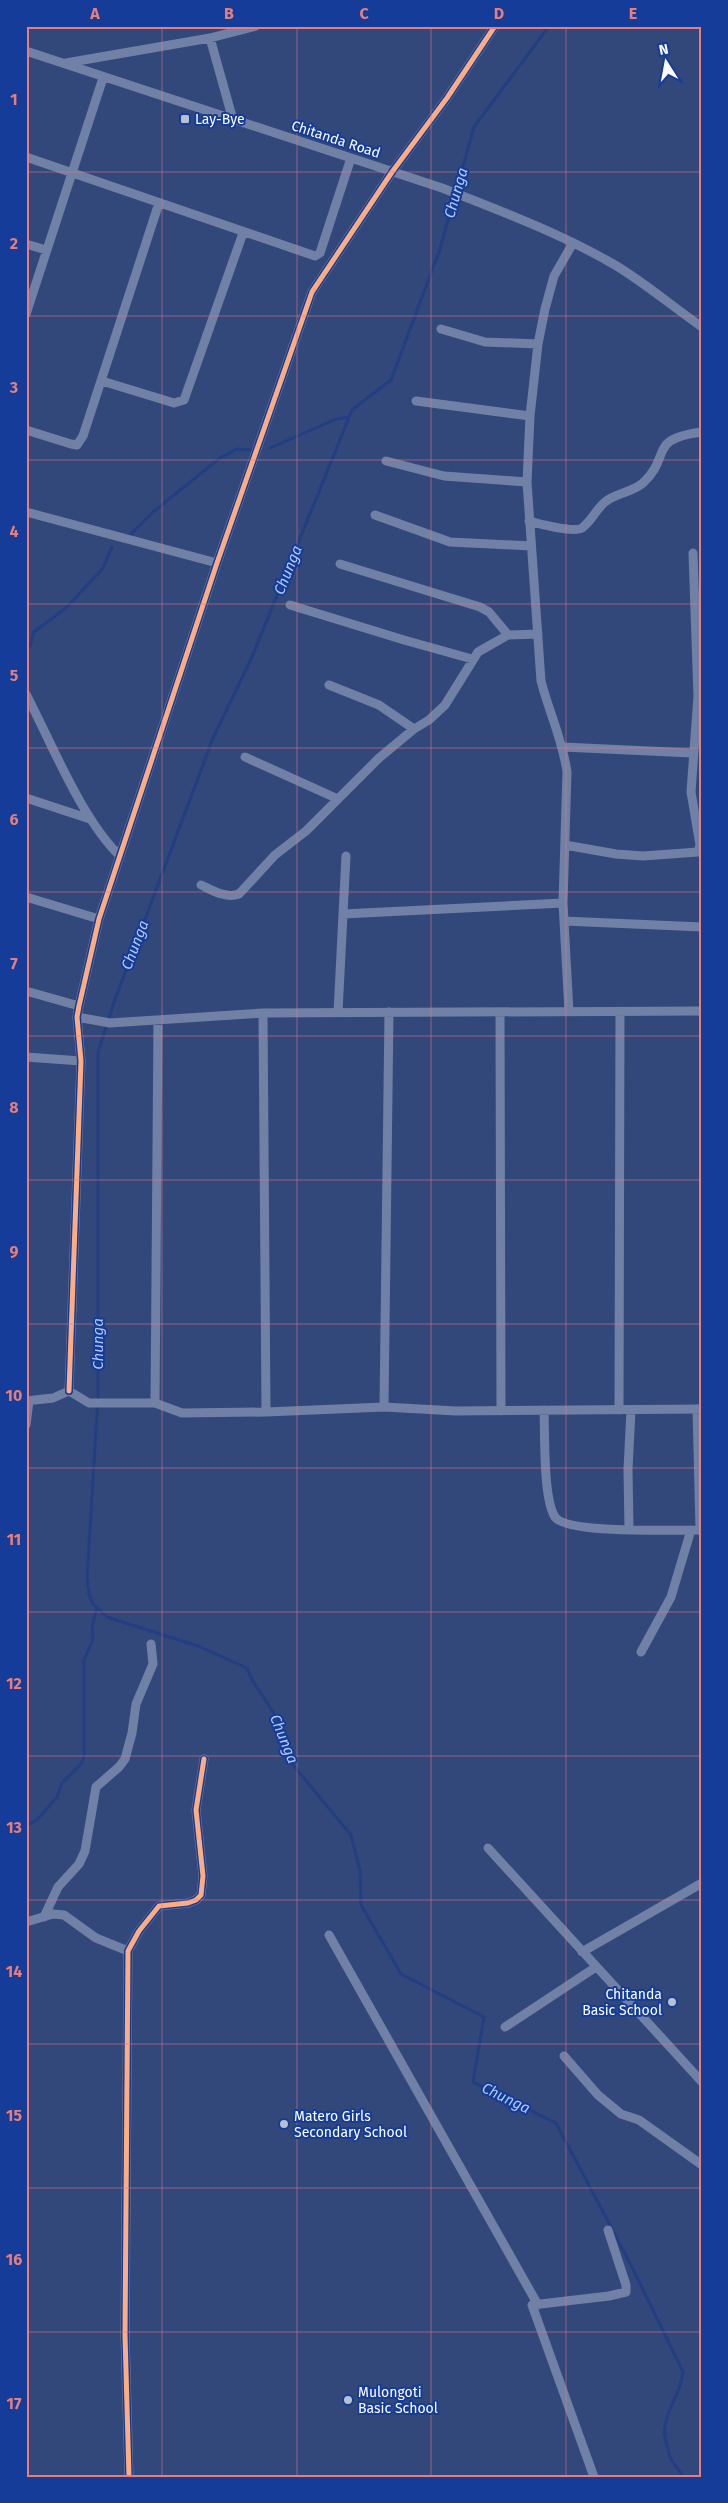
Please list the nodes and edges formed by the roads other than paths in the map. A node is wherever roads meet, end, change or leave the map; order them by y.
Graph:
1 (256, 26) edge
2 (495, 26) edge
3 (210, 38) junction
4 (26, 51) edge
5 (66, 63) junction
6 (103, 78) junction
7 (233, 120) junction
8 (26, 157) edge
9 (351, 158) junction
10 (392, 172) junction
11 (73, 173) junction
12 (159, 203) junction
13 (243, 233) junction
14 (573, 242) junction
15 (26, 244) edge
16 (46, 250) junction
17 (26, 314) edge
18 (702, 327) edge
19 (441, 329) dead end
20 (538, 344) junction
21 (102, 381) junction
22 (416, 401) dead end
23 (530, 416) junction
24 (26, 430) edge
25 (702, 432) edge
26 (386, 461) dead end
27 (527, 482) junction
28 (26, 512) edge
29 (375, 515) dead end
30 (529, 521) junction
31 (531, 546) junction
32 (693, 553) dead end
33 (217, 563) junction
34 (340, 564) dead end
35 (290, 605) dead end
36 (699, 633) edge
37 (538, 634) junction
38 (508, 635) junction
39 (472, 658) junction
40 (328, 685) dead end
41 (26, 694) edge
42 (414, 729) junction
43 (563, 747) junction
44 (692, 753) junction
45 (245, 757) dead end
46 (26, 798) edge
47 (338, 799) junction
48 (90, 819) junction
49 (565, 845) junction
50 (120, 856) junction
51 (346, 856) dead end
52 (200, 885) dead end
53 (26, 897) edge
54 (563, 904) junction
55 (343, 914) junction
56 (99, 919) junction
57 (564, 921) junction
58 (702, 927) edge
59 (26, 991) edge
60 (79, 1006) junction
61 (702, 1011) edge
62 (263, 1012) junction
63 (338, 1012) junction
64 (389, 1012) junction
65 (500, 1012) junction
66 (569, 1012) junction
67 (620, 1012) junction
68 (77, 1017) junction
69 (158, 1020) junction
70 (26, 1057) edge
71 (82, 1062) junction
72 (69, 1391) junction
73 (28, 1401) edge
74 (154, 1402) junction
75 (384, 1407) junction
76 (700, 1409) edge
77 (544, 1410) junction
78 (619, 1410) junction
79 (631, 1410) junction
80 (501, 1411) junction
81 (266, 1412) junction
82 (26, 1424) edge
83 (629, 1529) junction
84 (698, 1530) edge
85 (152, 1644) dead end
86 (641, 1652) dead end
87 (204, 1759) dead end
88 (488, 1848) dead end
89 (702, 1883) edge
90 (44, 1917) junction
91 (26, 1922) edge
92 (329, 1935) dead end
93 (128, 1951) junction
94 (582, 1952) junction
95 (596, 1967) junction
96 (506, 2027) dead end
97 (564, 2056) dead end
98 (702, 2082) edge
99 (702, 2165) edge
100 (608, 2230) dead end
101 (538, 2305) junction
102 (129, 2477) edge
103 (594, 2477) edge

1 - 3 street
2 - 10 street
3 - 5 street
3 - 7 street
4 - 5 street, Chitanda Road
5 - 6 street, Chitanda Road
6 - 7 street, Chitanda Road
6 - 11 street
7 - 9 street, Chitanda Road
8 - 11 street
9 - 10 street, Chitanda Road
9 - 13 street
10 - 14 street, Chitanda Road
10 - 33 street
11 - 12 street
11 - 16 street
12 - 13 street
12 - 21 street
13 - 21 street
14 - 18 street, Chitanda Road
14 - 20 street
15 - 16 street
16 - 17 street
19 - 20 street
20 - 23 street
21 - 24 street
22 - 23 street
23 - 27 street
25 - 30 street
26 - 27 street
27 - 30 street
28 - 33 street
29 - 31 street
30 - 31 street
31 - 37 street
32 - 36 street
33 - 50 street
34 - 38 street
35 - 39 street
36 - 44 street
37 - 38 street
37 - 43 street
38 - 39 street
39 - 42 street
40 - 42 street
41 - 48 street
42 - 47 street
43 - 44 street
43 - 49 street
44 - 49 street
45 - 47 street
46 - 48 street
47 - 52 street
48 - 50 street
49 - 54 street
50 - 56 street
51 - 55 street
53 - 56 street
54 - 55 street
54 - 57 street
55 - 63 street
56 - 60 street
57 - 58 street
57 - 66 street
59 - 60 street
60 - 68 street
61 - 67 street
62 - 63 street
62 - 69 street
62 - 81 street
63 - 64 street
64 - 65 street
64 - 75 street
65 - 66 street
65 - 80 street
66 - 67 street
67 - 78 street
68 - 69 street
68 - 71 street
69 - 74 street
70 - 71 street
71 - 72 street
72 - 73 street
72 - 74 street
73 - 82 street
74 - 81 street
75 - 80 street
75 - 81 street
76 - 79 street
76 - 84 street
77 - 78 street
77 - 80 street
77 - 83 street
78 - 79 street
79 - 83 street
83 - 84 street
84 - 86 street
85 - 90 street
87 - 93 street
88 - 94 street
89 - 94 street
90 - 91 street
90 - 93 street
92 - 101 street
93 - 102 street
94 - 95 street
95 - 96 street
95 - 98 street
97 - 99 street
100 - 101 street
101 - 103 street

